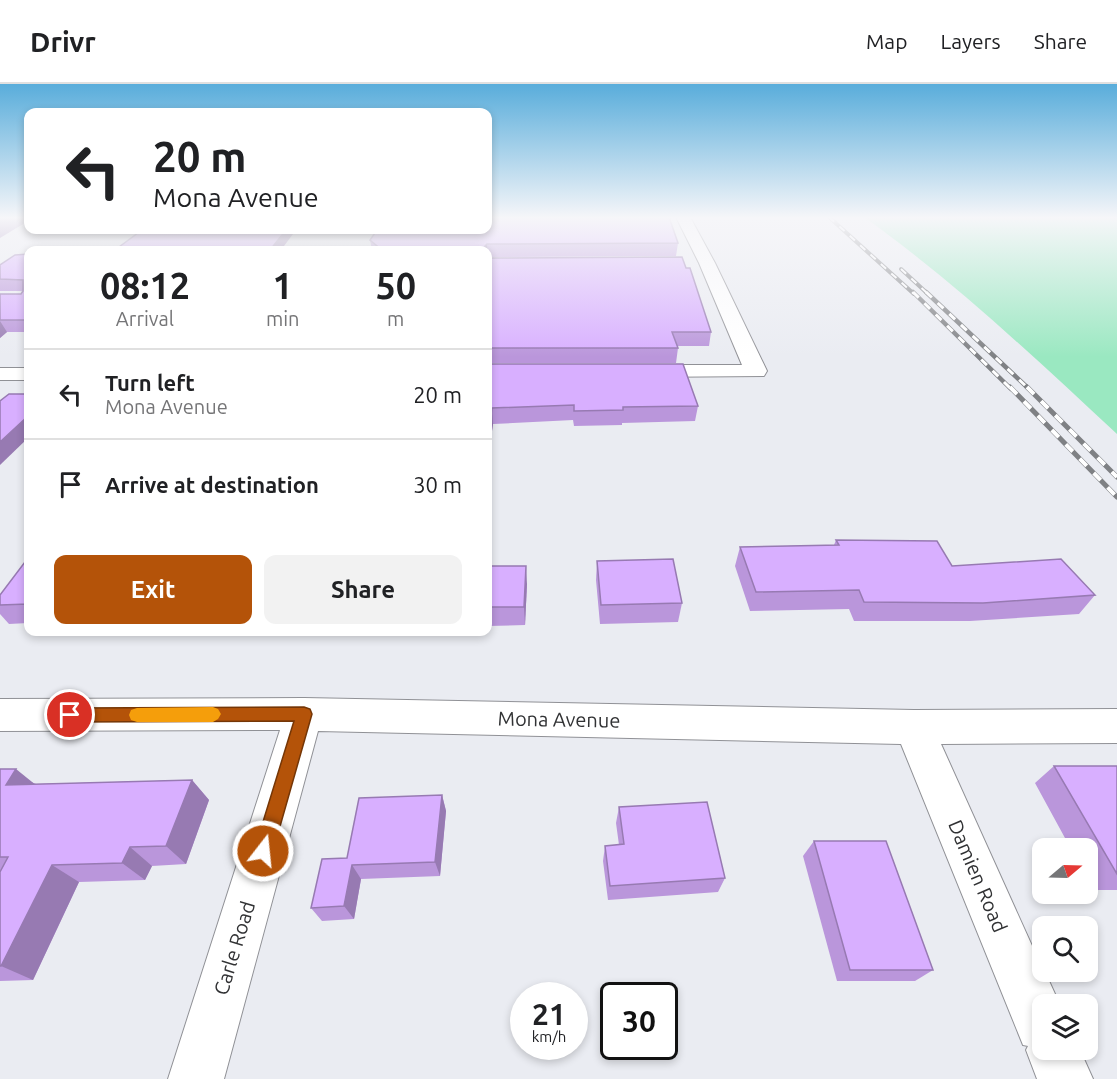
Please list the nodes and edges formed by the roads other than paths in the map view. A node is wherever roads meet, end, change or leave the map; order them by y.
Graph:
1 (707, 263) edge
2 (616, 371) edge
3 (0, 374) edge
4 (24, 374) edge
5 (304, 714) junction
6 (0, 715) edge
7 (1117, 726) edge
8 (914, 727) junction
9 (1032, 1003) edge
10 (1057, 1060) edge
11 (196, 1079) edge
12 (1065, 1079) edge

1 - 2 street
3 - 4 street
5 - 6 street, Mona Avenue
5 - 8 street, Mona Avenue
5 - 11 street, Carle Road
7 - 8 street, Mona Avenue
8 - 9 street, Damien Road
10 - 12 street

